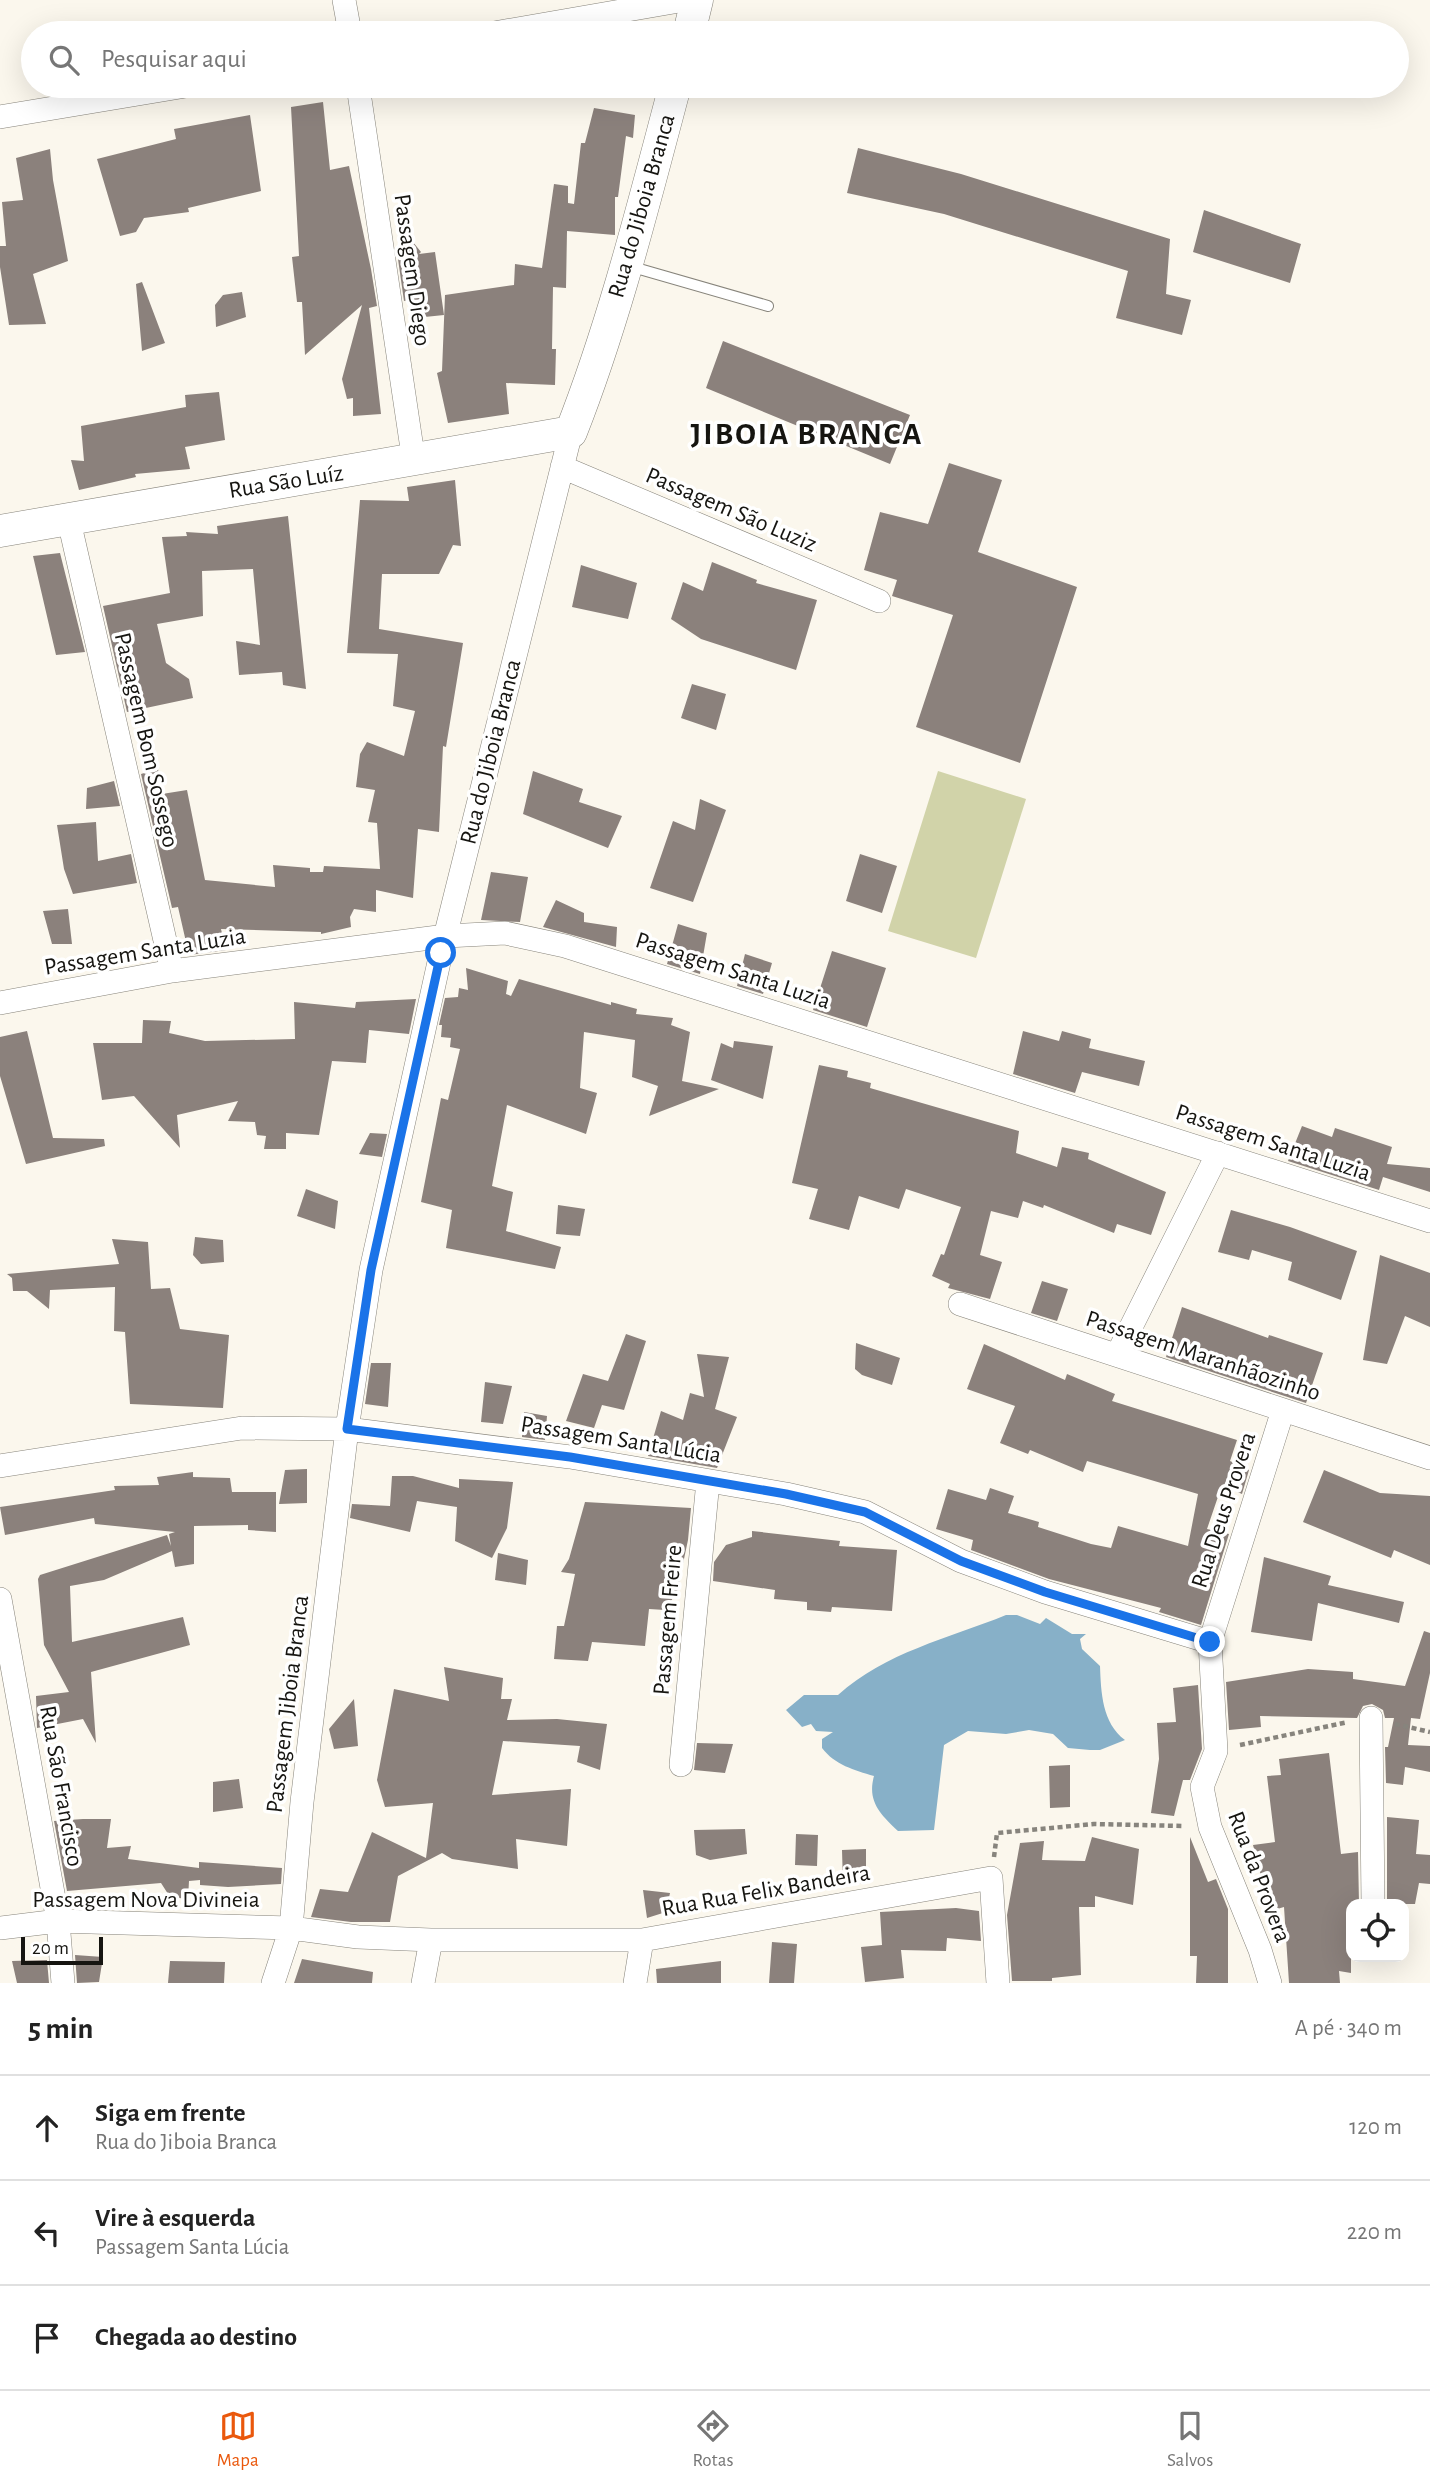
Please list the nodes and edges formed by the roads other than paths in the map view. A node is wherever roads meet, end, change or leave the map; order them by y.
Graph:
1 (344, 0) edge
2 (685, 0) edge
3 (698, 0) edge
4 (348, 21) edge
5 (563, 21) edge
6 (692, 21) edge
7 (114, 98) edge
8 (360, 98) edge
9 (672, 98) edge
10 (0, 117) edge
11 (627, 265) junction
12 (768, 306) dead end
13 (571, 432) junction
14 (414, 462) junction
15 (562, 467) junction
16 (69, 521) junction
17 (0, 531) edge
18 (879, 601) dead end
19 (446, 936) junction
20 (172, 971) junction
21 (0, 1003) edge
22 (1218, 1153) junction
23 (1430, 1221) edge
24 (960, 1304) dead end
25 (1117, 1355) junction
26 (1283, 1410) junction
27 (347, 1429) junction
28 (1430, 1458) edge
29 (0, 1466) edge
30 (708, 1481) junction
31 (0, 1599) edge
32 (1210, 1642) junction
33 (1371, 1718) road end
34 (1216, 1751) joint
35 (681, 1765) dead end
36 (1373, 1899) edge
37 (58, 1921) junction
38 (0, 1928) edge
39 (291, 1928) junction
40 (431, 1940) junction
41 (642, 1940) junction
42 (63, 1983) edge
43 (273, 1983) edge
44 (423, 1983) edge
45 (635, 1983) edge
46 (998, 1983) edge
47 (1270, 1983) edge

1 - 4 street
2 - 5 street
3 - 6 main road
7 - 10 street
8 - 14 street, Passagem Diego
9 - 11 main road, Rua do Jiboia Branca
11 - 12 lane
11 - 13 main road, Rua do Jiboia Branca
13 - 14 main road, Rua São Luíz
13 - 15 street, Rua do Jiboia Branca
14 - 16 main road, Rua São Luíz
15 - 18 street, Passagem São Luziz
15 - 19 street, Rua do Jiboia Branca
16 - 17 main road, Rua São Luíz
16 - 20 street, Passagem Bom Sossego
19 - 20 street, Passagem Santa Luzia
19 - 22 street, Passagem Santa Luzia
19 - 27 street, Rua do Jiboia Branca
20 - 21 street, Passagem Santa Luzia
22 - 23 street, Passagem Santa Luzia
22 - 25 street
24 - 25 street, Passagem Maranhãozinho
25 - 26 street, Passagem Maranhãozinho
26 - 28 street, Passagem Maranhãozinho
26 - 32 street, Rua Deus Provera
27 - 29 street, Passagem Santa Lúcia
27 - 30 street, Passagem Santa Lúcia
27 - 39 street, Passagem Jiboia Branca
30 - 32 street, Passagem Santa Lúcia
30 - 35 street, Passagem Freire
31 - 37 street, Rua São Francisco
32 - 34 street, Rua Deus Provera
33 - 36 street
34 - 47 street, Rua da Provera
37 - 38 street, Passagem Nova Divineia
37 - 39 street, Passagem Nova Divineia
37 - 42 street, Rua São Francisco
39 - 40 street, Rua Rua Felix Bandeira
39 - 43 street, Passagem Jiboia Branca
40 - 41 street, Rua Rua Felix Bandeira
40 - 44 street
41 - 45 street
41 - 46 street, Rua Rua Felix Bandeira

